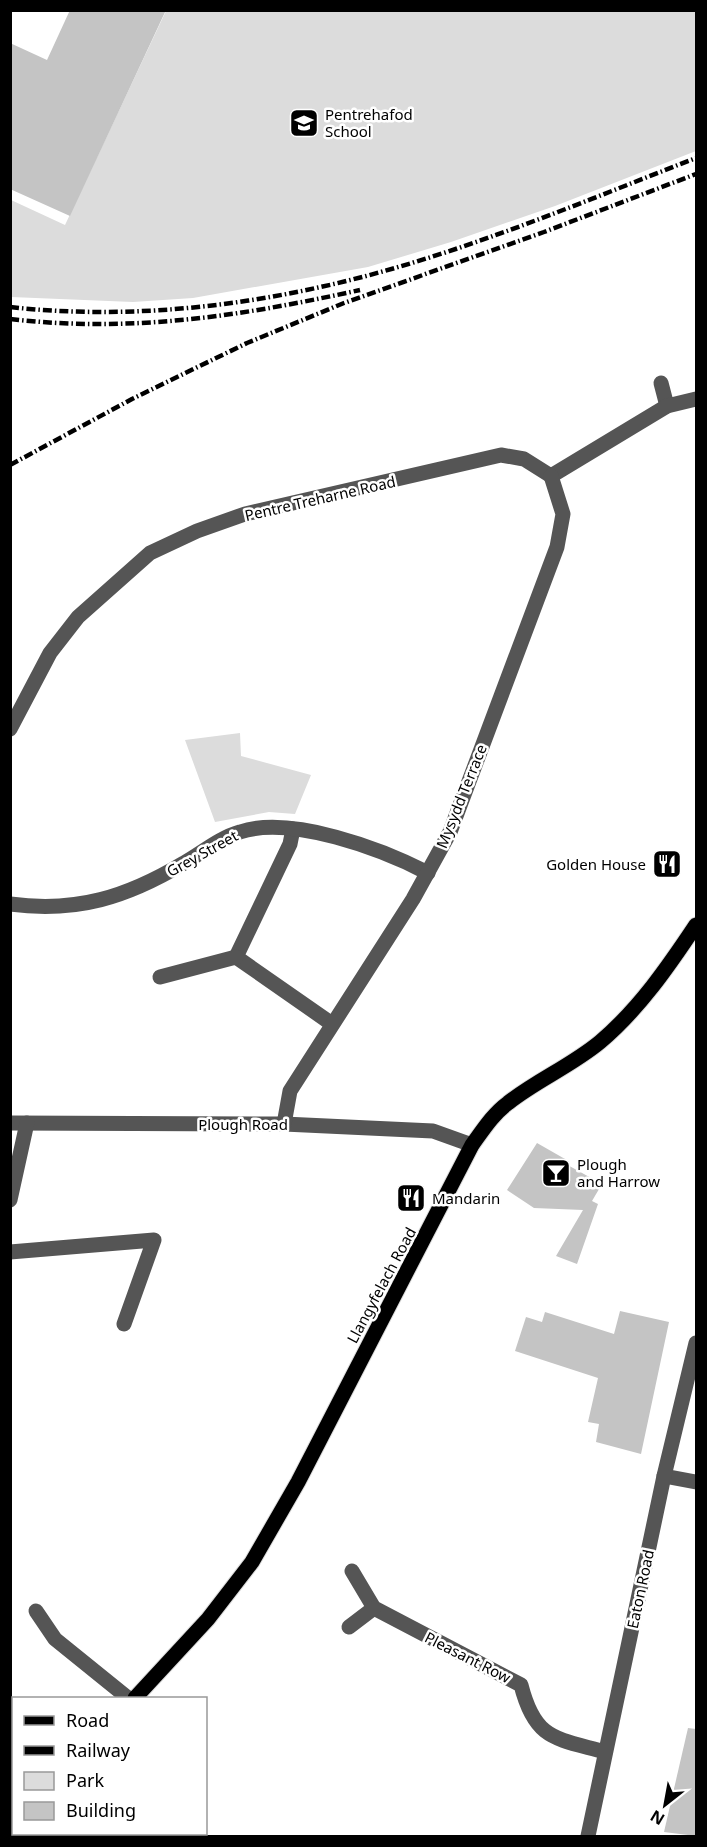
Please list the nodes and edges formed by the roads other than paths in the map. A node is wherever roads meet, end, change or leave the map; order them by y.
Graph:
1 (661, 383) dead end
2 (696, 399) edge
3 (667, 406) junction
4 (551, 476) junction
5 (10, 729) edge
6 (293, 829) junction
7 (428, 873) junction
8 (10, 904) edge
9 (696, 925) edge
10 (236, 957) junction
11 (160, 977) dead end
12 (332, 1024) junction
13 (10, 1123) edge
14 (27, 1124) junction
15 (284, 1124) junction
16 (472, 1145) junction
17 (10, 1200) edge
18 (10, 1252) edge
19 (124, 1324) dead end
20 (696, 1343) edge
21 (664, 1476) junction
22 (696, 1482) edge
23 (352, 1571) dead end
24 (374, 1608) junction
25 (36, 1611) dead end
26 (349, 1628) dead end
27 (127, 1697) edge
28 (136, 1697) edge
29 (605, 1752) junction
30 (588, 1836) edge

1 - 3 street
2 - 3 street
3 - 4 street
4 - 5 street, Pentre Treharne Road
4 - 7 street, Mysydd Terrace
6 - 7 street, Grey Street
6 - 8 street, Grey Street
6 - 10 street
7 - 12 street, Mysydd Terrace
9 - 16 main road, Llangyfelach Road
10 - 11 street
10 - 12 street
12 - 15 street, Mysydd Terrace
13 - 14 street, Plough Road
14 - 15 street, Plough Road
14 - 17 street
15 - 16 street, Plough Road
16 - 28 main road, Llangyfelach Road
18 - 19 street
20 - 21 street, Eaton Road
21 - 22 street
21 - 29 street, Eaton Road
23 - 24 street
24 - 26 street
24 - 29 street, Pleasant Row
25 - 27 street
29 - 30 street, Eaton Road

